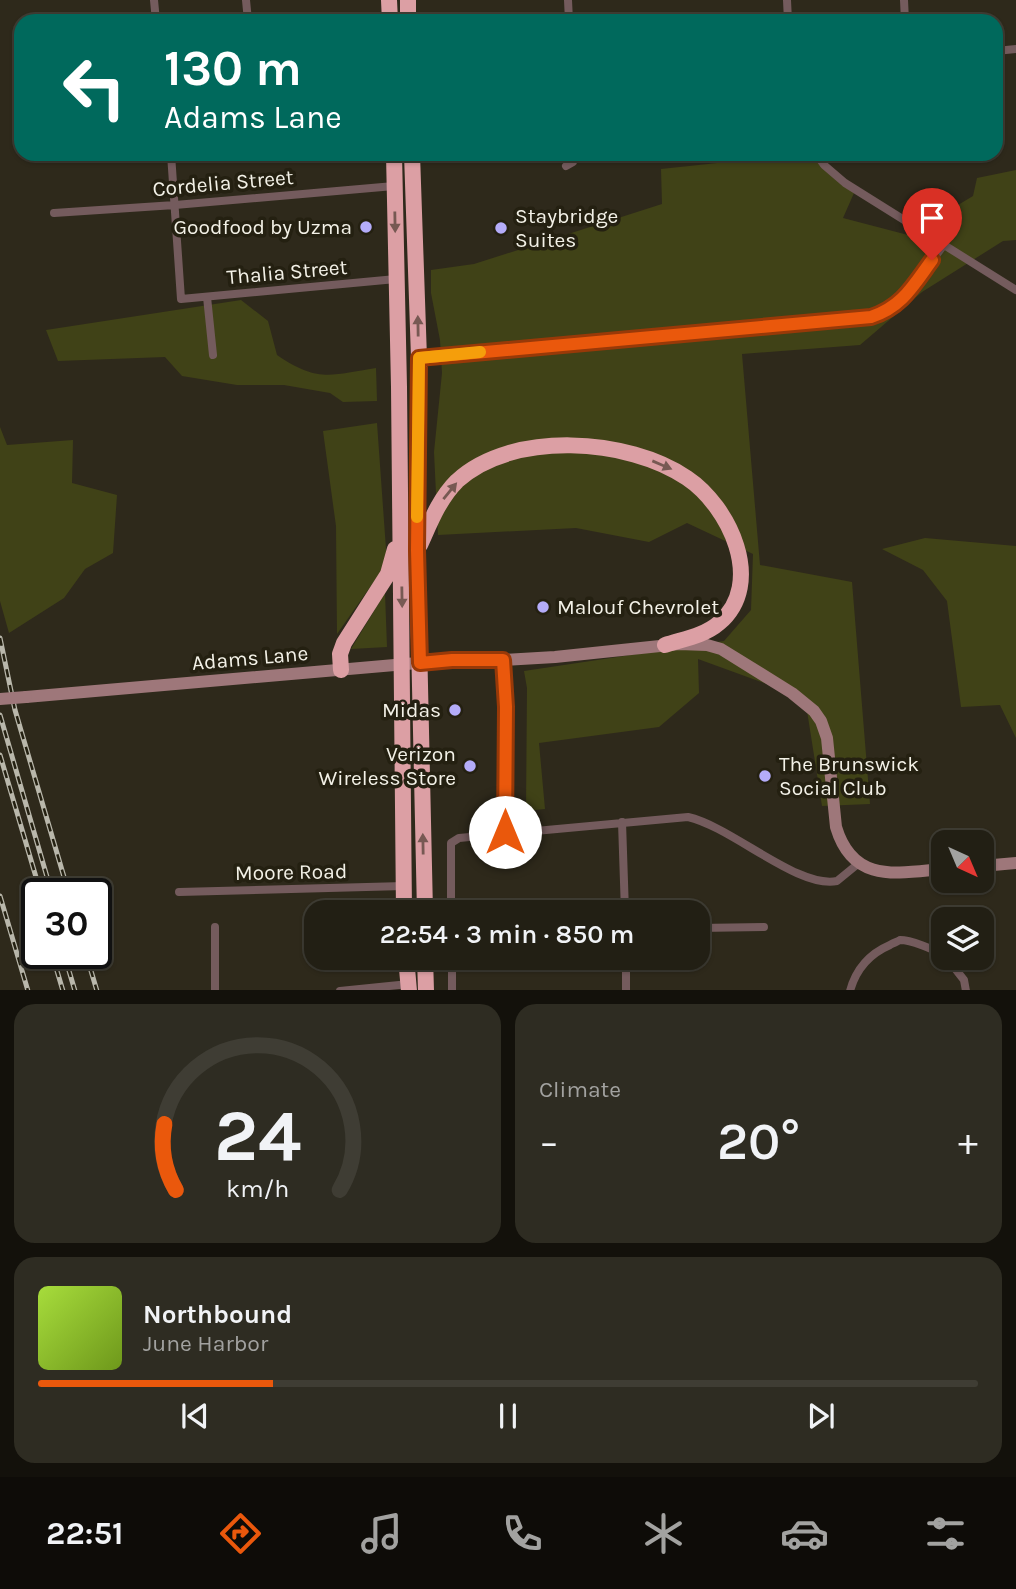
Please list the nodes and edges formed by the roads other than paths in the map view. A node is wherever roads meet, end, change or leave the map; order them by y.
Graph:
1 (171, 161) edge
2 (394, 161) edge
3 (412, 161) edge
4 (573, 161) edge
5 (821, 161) edge
6 (566, 166) dead end
7 (394, 186) junction
8 (174, 205) junction
9 (54, 213) dead end
10 (943, 246) junction
11 (396, 279) junction
12 (1016, 290) edge
13 (207, 297) junction
14 (213, 355) dead end
15 (419, 358) junction
16 (401, 523) junction
17 (417, 550) junction
18 (665, 645) junction
19 (503, 660) junction
20 (420, 663) junction
21 (403, 665) junction
22 (341, 670) junction
23 (0, 699) edge
24 (622, 822) junction
25 (505, 832) junction
26 (859, 863) junction
27 (1016, 863) edge
28 (994, 865) edge
29 (931, 870) edge
30 (404, 887) junction
31 (179, 892) dead end
32 (404, 900) edge
33 (425, 900) edge
34 (451, 900) edge
35 (625, 900) edge
36 (215, 927) dead end
37 (764, 927) dead end
38 (710, 928) edge
39 (931, 948) edge
40 (425, 970) edge
41 (452, 970) edge
42 (626, 970) edge
43 (956, 970) edge
44 (409, 987) edge
45 (215, 990) edge
46 (340, 990) edge
47 (426, 990) edge
48 (452, 990) edge
49 (626, 990) edge
50 (850, 990) edge
51 (966, 990) edge

1 - 8 street
2 - 7 highway
15 -> 3 highway
4 - 6 street
5 - 10 street
7 - 8 street, Cordelia Street
7 -> 11 highway
8 - 9 street, Cordelia Street
8 - 13 street, Thalia Street
10 - 12 street
10 - 15 street
11 - 13 street, Thalia Street
11 - 16 highway
13 - 14 street
15 - 17 highway
16 -> 21 highway
16 - 22 highway
17 -> 18 highway
17 - 20 highway
18 - 19 street, Adams Lane
18 - 26 street, Adams Lane
19 - 20 street, Adams Lane
19 - 25 street
20 - 21 street, Adams Lane
33 -> 20 highway
21 - 22 street, Adams Lane
21 - 30 highway
22 - 23 street, Adams Lane, bridge
24 - 25 street
24 - 26 street
24 - 35 street
25 - 34 street
26 - 29 street
27 - 28 street
30 - 31 street, Moore Road
30 - 32 highway
36 - 45 street
37 - 38 street
39 - 50 street
40 - 47 highway
41 - 48 street
42 - 49 street
43 - 51 street
44 - 46 street

